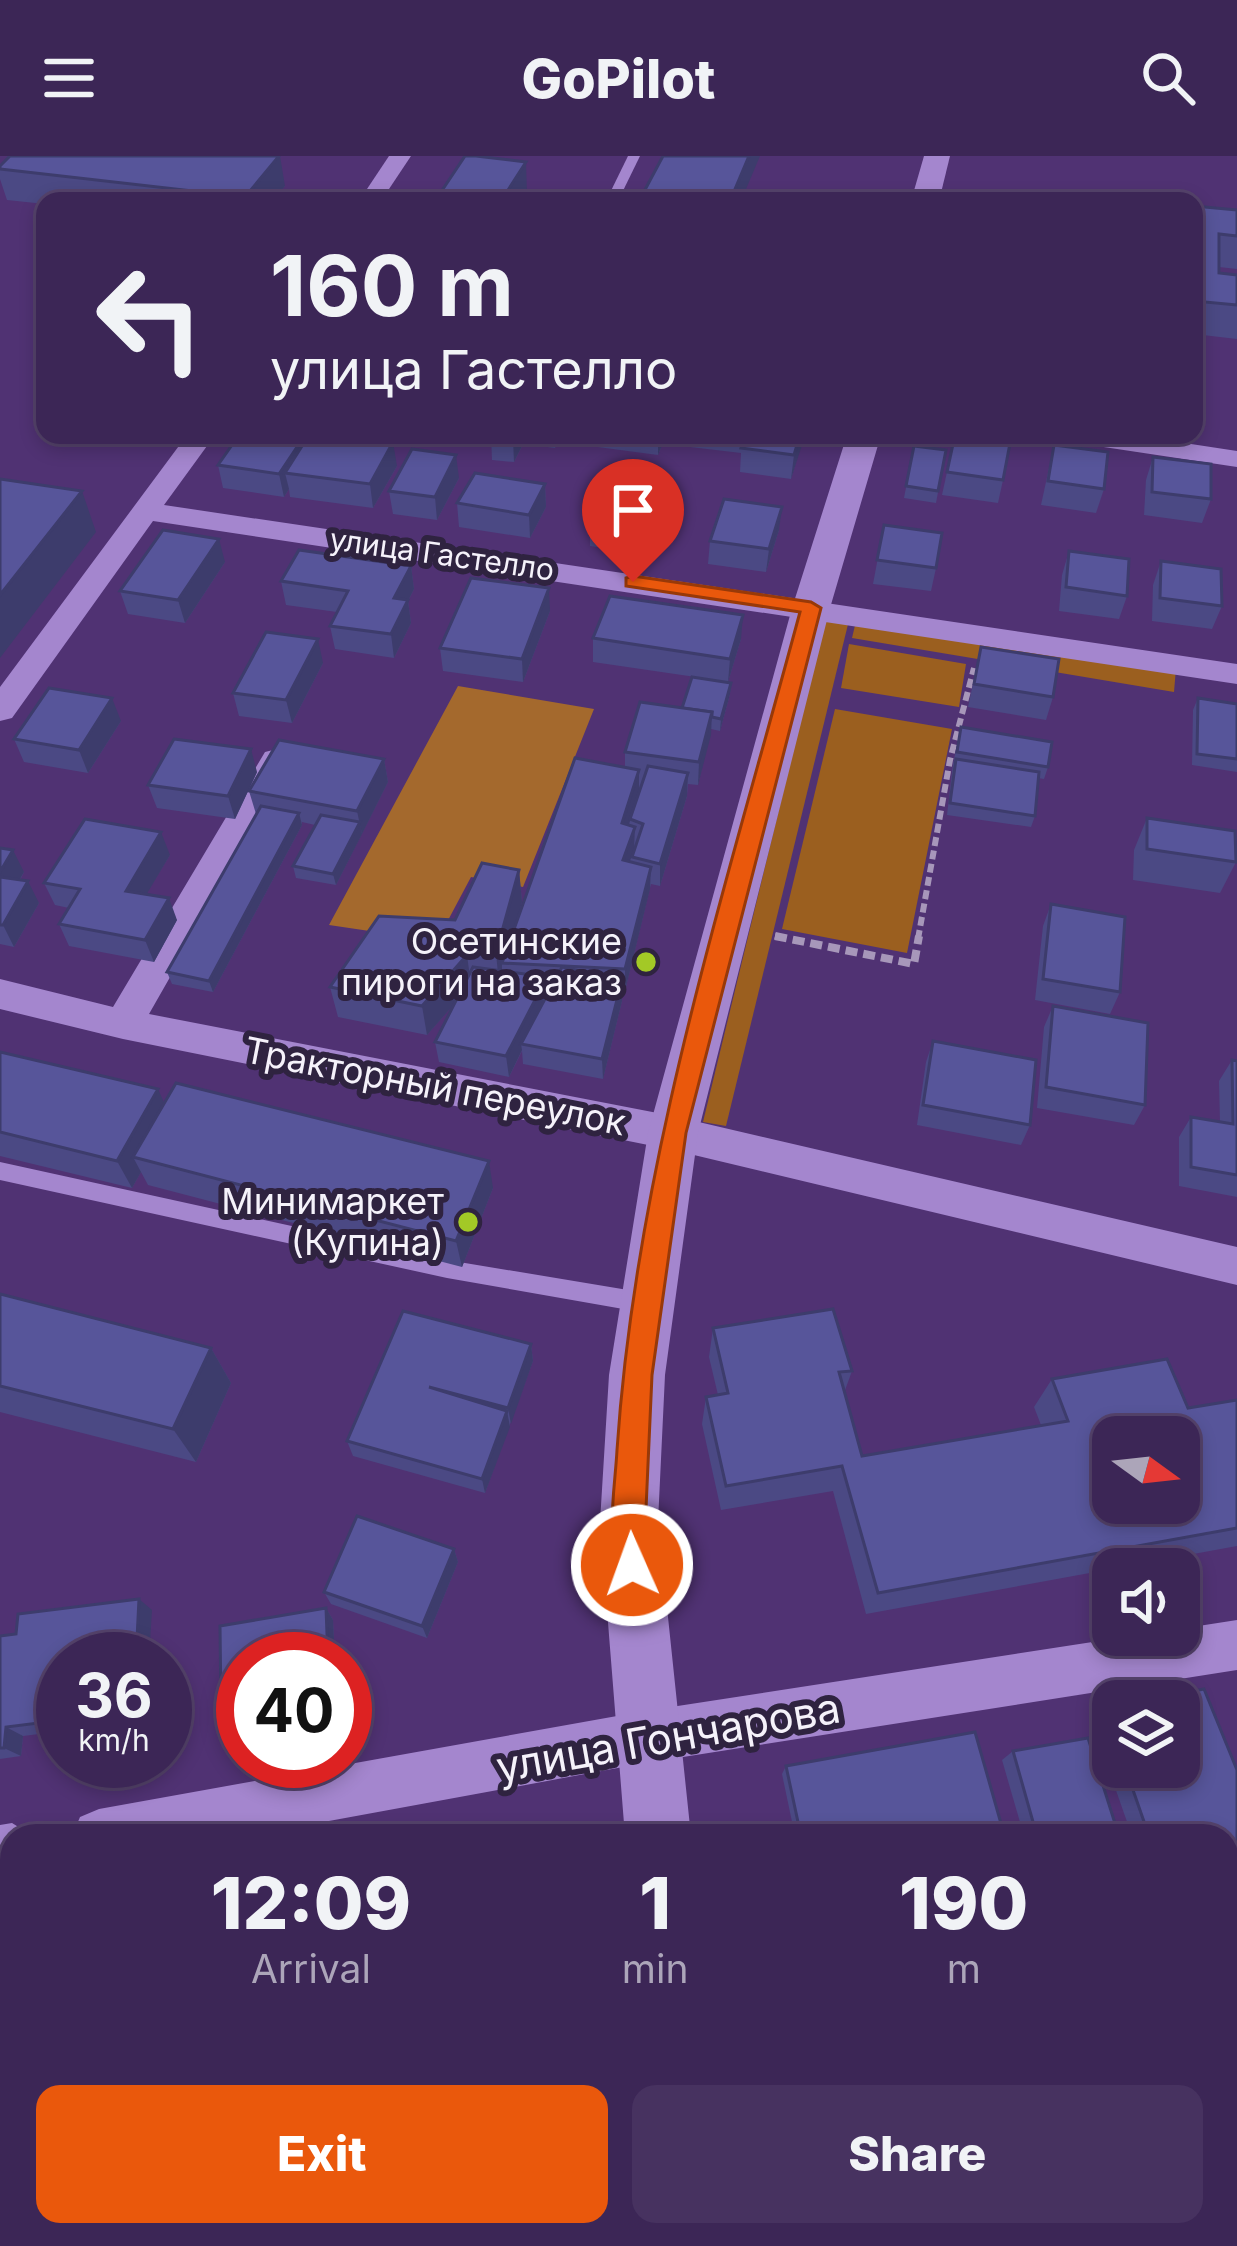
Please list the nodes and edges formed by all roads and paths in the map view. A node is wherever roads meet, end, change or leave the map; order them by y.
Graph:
1 (400, 156) edge
2 (634, 156) edge
3 (937, 156) edge
4 (376, 192) edge
5 (616, 192) edge
6 (928, 192) edge
7 (194, 444) edge
8 (861, 444) edge
9 (1137, 444) edge
10 (1237, 459) edge
11 (145, 511) junction
12 (811, 608) junction
13 (975, 661) edge
14 (1237, 674) edge
15 (0, 710) edge
16 (277, 760) edge
17 (775, 935) dead end
18 (0, 994) edge
19 (123, 1024) junction
20 (673, 1133) junction
21 (0, 1171) edge
22 (1237, 1266) edge
23 (648, 1304) junction
24 (1237, 1645) edge
25 (645, 1738) junction
26 (254, 1824) edge
27 (656, 1824) edge

1 - 4 street
2 - 5 lane
3 - 6 street
7 - 11 street
8 - 12 street
9 - 10 street
11 - 12 street, улица Гастелло
11 - 15 street
12 - 14 street, улица Гастелло
12 - 20 street
13 - 17 path
16 - 19 street
18 - 19 street, Тракторный переулок
19 - 20 street, Тракторный переулок
20 - 22 street, Тракторный переулок
20 - 23 street
21 - 23 lane
23 - 25 street
24 - 25 street, улица Гончарова
25 - 26 street, улица Гончарова
25 - 27 street

